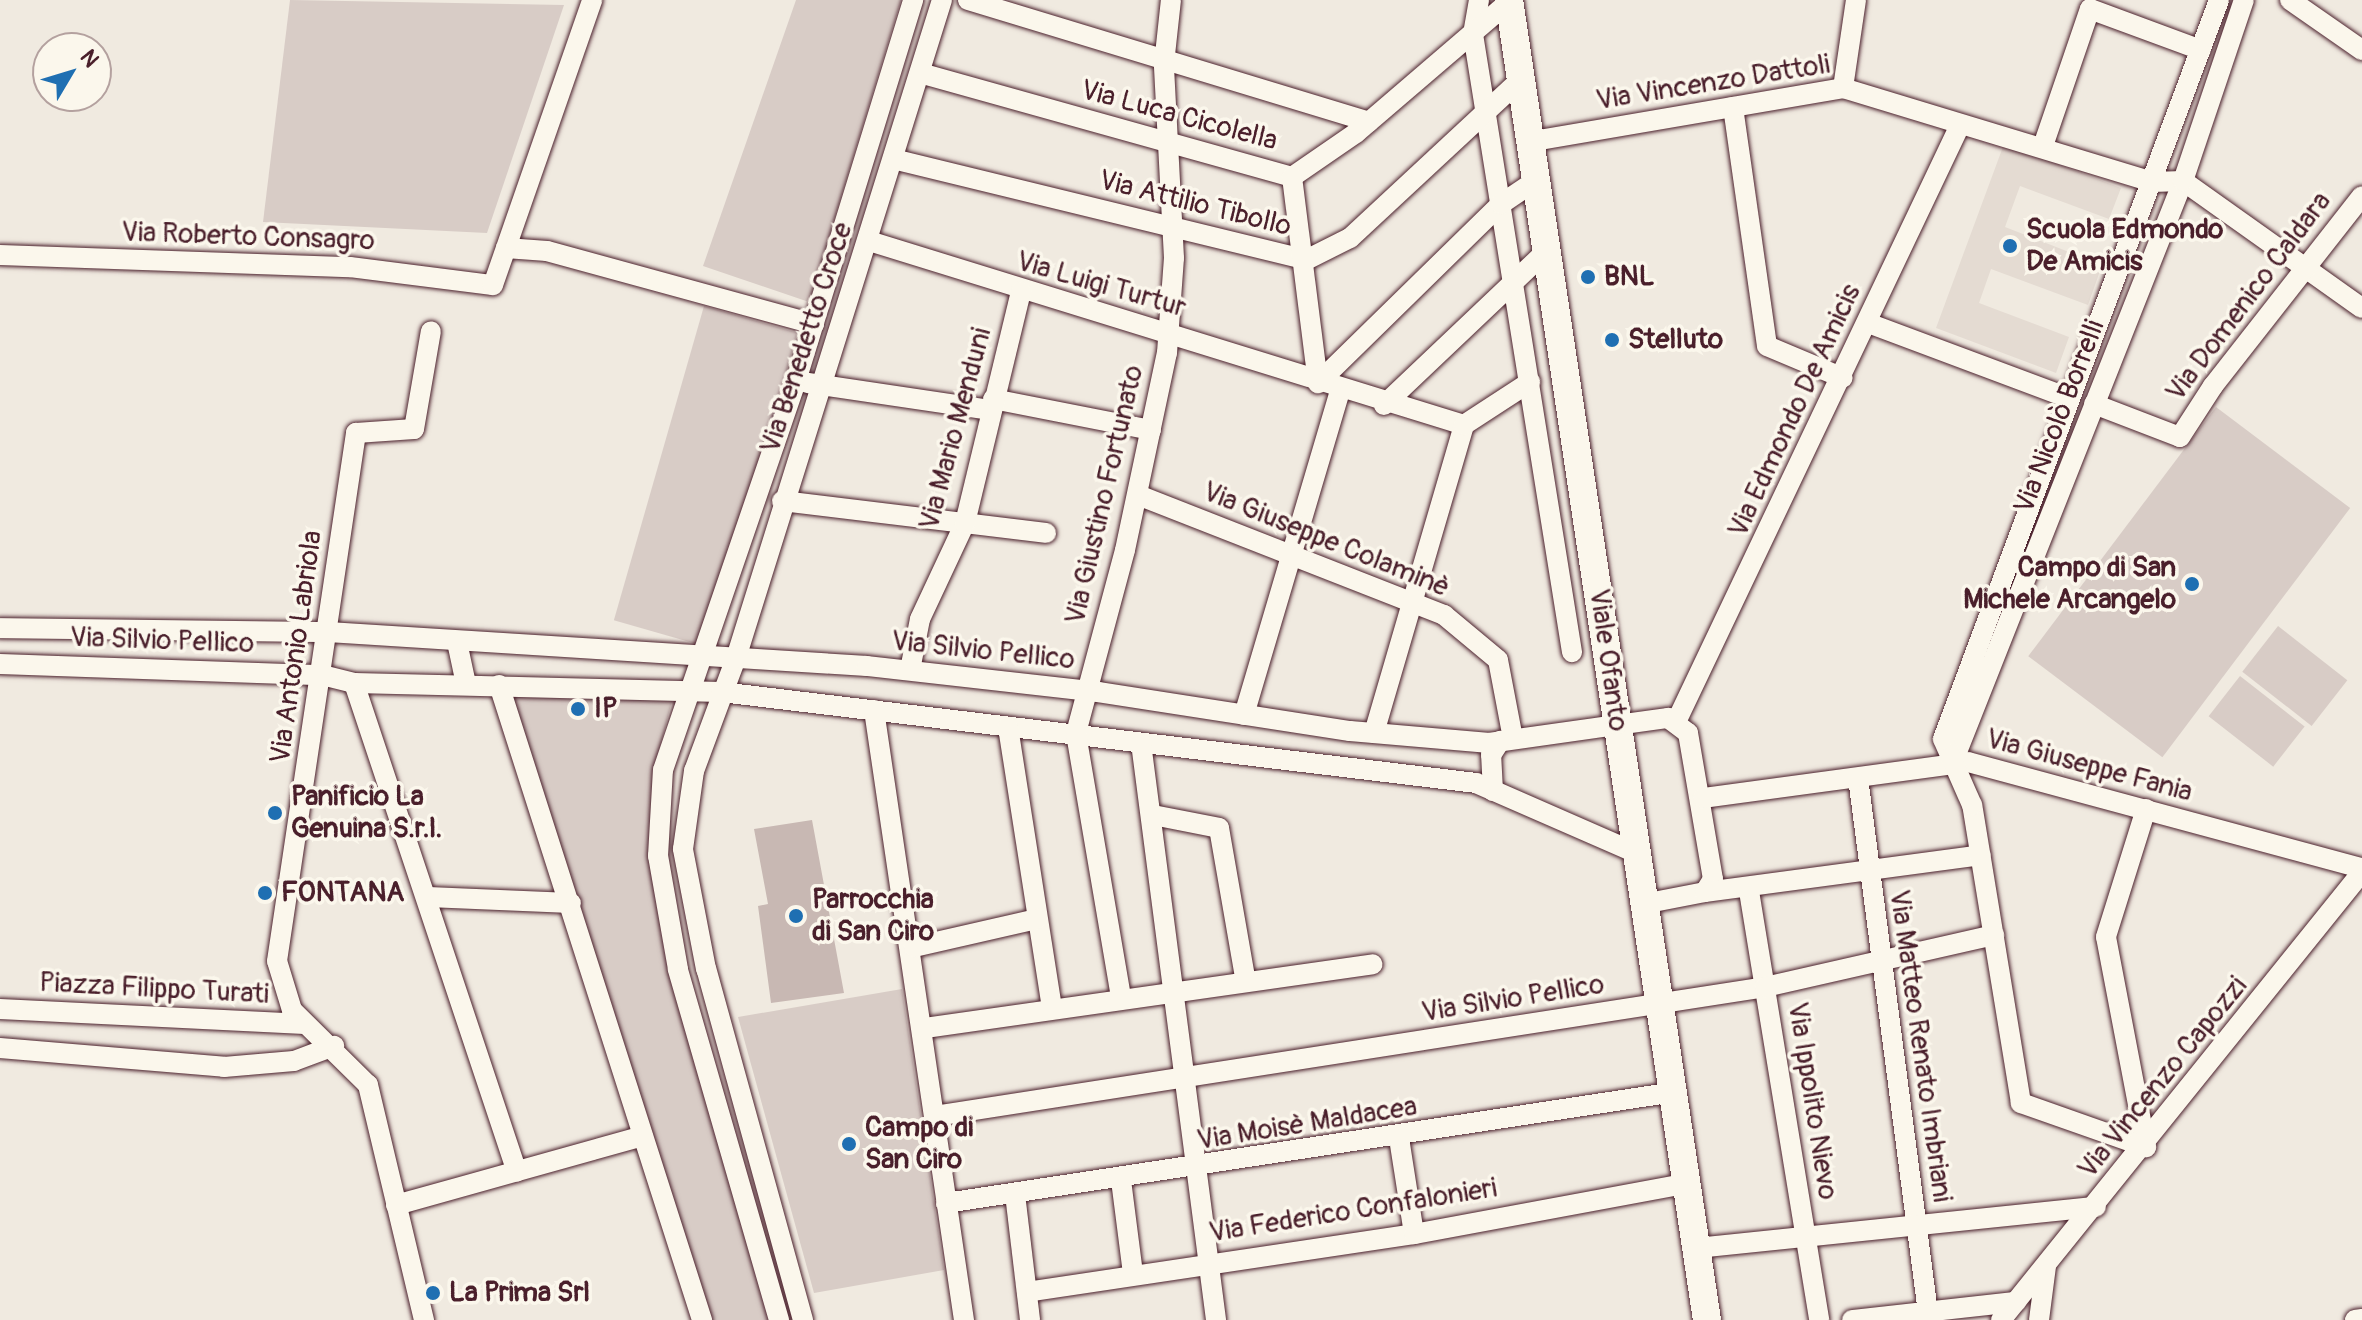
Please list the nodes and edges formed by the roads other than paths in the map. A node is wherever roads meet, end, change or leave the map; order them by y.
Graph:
1 (592, 0) edge
2 (913, 0) edge
3 (942, 0) edge
4 (968, 0) edge
5 (1171, 0) edge
6 (1479, 0) edge
7 (1856, 0) edge
8 (2219, 0) edge
9 (2244, 0) edge
10 (2290, 0) edge
11 (1509, 1) edge
12 (1473, 34) junction
13 (2201, 50) junction
14 (2362, 50) edge
15 (1164, 64) junction
16 (920, 73) junction
17 (1518, 82) junction
18 (1843, 88) junction
19 (1733, 107) junction
20 (1487, 110) junction
21 (1369, 122) junction
22 (1960, 125) junction
23 (1168, 142) junction
24 (1528, 142) junction
25 (2043, 146) junction
26 (893, 159) junction
27 (1292, 177) junction
28 (2183, 181) junction
29 (1534, 182) junction
30 (2152, 182) junction
31 (2362, 196) edge
32 (1501, 204) junction
33 (1173, 225) junction
34 (869, 241) junction
35 (506, 248) junction
36 (1545, 252) junction
37 (0, 255) edge
38 (1306, 260) junction
39 (2304, 266) junction
40 (1514, 283) junction
41 (824, 290) junction
42 (1021, 292) junction
43 (850, 299) junction
44 (2362, 308) edge
45 (1868, 323) junction
46 (814, 324) junction
47 (431, 331) dead end
48 (1168, 333) junction
49 (1843, 378) junction
50 (796, 381) junction
51 (1530, 382) junction
52 (1318, 383) junction
53 (821, 386) junction
54 (1340, 390) junction
55 (2066, 397) junction
56 (992, 404) junction
57 (2094, 404) junction
58 (1384, 405) junction
59 (1464, 425) junction
60 (1151, 430) junction
61 (1138, 495) junction
62 (782, 501) junction
63 (965, 523) junction
64 (1046, 533) dead end
65 (1290, 554) junction
66 (1414, 601) junction
67 (0, 628) edge
68 (328, 632) junction
69 (457, 642) junction
70 (1572, 652) dead end
71 (698, 653) junction
72 (736, 658) junction
73 (0, 664) edge
74 (910, 670) junction
75 (322, 675) junction
76 (354, 683) junction
77 (466, 684) junction
78 (499, 685) junction
79 (688, 689) junction
80 (1085, 690) junction
81 (721, 692) junction
82 (874, 710) junction
83 (1244, 715) junction
84 (1677, 720) junction
85 (1616, 721) junction
86 (1008, 727) junction
87 (1076, 733) junction
88 (1374, 733) junction
89 (1506, 740) junction
90 (1141, 743) junction
91 (1953, 762) junction
92 (1858, 778) junction
93 (1493, 791) junction
94 (1703, 798) junction
95 (2146, 809) junction
96 (1153, 815) junction
97 (1634, 852) junction
98 (1981, 855) junction
99 (1869, 870) junction
100 (2362, 870) edge
101 (1749, 891) junction
102 (1705, 892) junction
103 (428, 897) junction
104 (571, 903) junction
105 (1643, 904) junction
106 (1037, 919) junction
107 (1994, 935) junction
108 (914, 947) junction
109 (1879, 961) junction
110 (1372, 964) dead end
111 (1246, 982) junction
112 (1765, 987) junction
113 (1175, 990) junction
114 (1121, 997) junction
115 (1661, 1004) junction
116 (1052, 1007) junction
117 (0, 1009) edge
118 (305, 1024) junction
119 (925, 1028) junction
120 (334, 1046) junction
121 (0, 1048) edge
122 (1184, 1079) junction
123 (1675, 1092) junction
124 (747, 1116) junction
125 (935, 1116) junction
126 (722, 1122) junction
127 (643, 1136) junction
128 (1399, 1138) junction
129 (2146, 1147) junction
130 (759, 1160) junction
131 (735, 1166) junction
132 (1192, 1170) junction
133 (517, 1172) junction
134 (1121, 1180) junction
135 (1688, 1183) junction
136 (1015, 1194) junction
137 (946, 1203) junction
138 (396, 1205) junction
139 (2096, 1207) junction
140 (1915, 1224) junction
141 (1414, 1234) junction
142 (1805, 1235) junction
143 (1697, 1248) junction
144 (1207, 1262) junction
145 (2046, 1266) junction
146 (1133, 1274) junction
147 (1027, 1292) junction
148 (2007, 1314) edge
149 (1928, 1315) edge
150 (2362, 1319) edge
151 (424, 1320) edge
152 (702, 1320) edge
153 (779, 1320) edge
154 (803, 1320) edge
155 (964, 1320) edge
156 (1030, 1320) edge
157 (1216, 1320) edge
158 (1707, 1320) edge
159 (1819, 1320) edge
160 (1852, 1320) edge
161 (2039, 1320) edge
162 (2355, 1320) edge

1 - 35 street
2 - 41 street, Via Benedetto Croce
3 - 16 street, Via Benedetto Croce
4 - 15 street
5 - 15 street, Via Giustino Fortunato
6 - 12 street, Viale Ofanto
7 - 18 street
8 - 13 street, Via Nicolò Borrelli
9 - 28 street, Via Nicolò Borrelli
10 - 14 street
11 - 12 street, Via Luca Cicolella
11 - 17 main road, Viale Ofanto
12 - 20 street, Viale Ofanto
12 - 21 street, Via Luca Cicolella
13 - 25 street
13 - 30 street, Via Nicolò Borrelli
15 - 21 street
15 - 23 street, Via Giustino Fortunato
16 - 23 street, Via Luca Cicolella
16 - 26 street, Via Benedetto Croce
17 - 20 street, Via Attilio Tibollo
17 - 24 main road, Viale Ofanto
18 - 19 street, Via Vincenzo Dattoli
18 - 22 street, Via Vincenzo Dattoli
19 - 24 street, Via Vincenzo Dattoli
19 - 49 street
20 - 32 street, Viale Ofanto
20 - 38 street, Via Attilio Tibollo
21 - 27 street, Via Luca Cicolella
22 - 25 street, Via Vincenzo Dattoli
22 - 45 street, Via Edmondo De Amicis
23 - 27 street, Via Luca Cicolella
23 - 33 street, Via Giustino Fortunato
24 - 29 main road, Viale Ofanto
25 - 30 street, Via Vincenzo Dattoli
26 - 33 street, Via Attilio Tibollo
26 - 34 street, Via Benedetto Croce
27 - 38 street
28 - 30 street, Via Vincenzo Dattoli
28 - 39 street
28 - 57 street, Via Nicolò Borrelli
29 - 32 street
29 - 36 main road, Viale Ofanto
30 - 55 street, Via Nicolò Borrelli
31 - 39 street, Via Domenico Caldara
32 - 40 street, Viale Ofanto
32 - 52 street
33 - 38 street, Via Attilio Tibollo
33 - 48 street, Via Giustino Fortunato
34 - 42 street, Via Luigi Turtur
34 - 43 street, Via Benedetto Croce
35 - 37 street, Via Roberto Consagro
35 - 46 street
36 - 40 street
36 - 85 main road, Viale Ofanto
38 - 52 street
39 - 44 street
39 - 57 street, Via Domenico Caldara
40 - 51 street, Viale Ofanto
40 - 58 street
41 - 43 street
41 - 46 street, Via Benedetto Croce
42 - 48 street, Via Luigi Turtur
42 - 56 street, Via Mario Menduni
43 - 53 street, Via Benedetto Croce
45 - 49 street, Via Edmondo De Amicis
45 - 55 street
46 - 50 street, Via Benedetto Croce
47 - 68 street, Via Antonio Labriola
48 - 52 street, Via Luigi Turtur
48 - 60 street, Via Giustino Fortunato
49 - 84 street, Via Edmondo De Amicis
50 - 53 street
50 - 71 street, Via Benedetto Croce
51 - 59 street
51 - 70 street, Viale Ofanto
52 - 54 street, Via Luigi Turtur
53 - 56 street
53 - 62 street, Via Benedetto Croce
54 - 58 street, Via Luigi Turtur
54 - 65 street
55 - 91 street, Via Nicolò Borrelli
56 - 60 street
56 - 63 street, Via Mario Menduni
57 - 91 street, Via Nicolò Borrelli
58 - 59 street, Via Luigi Turtur
59 - 66 street
60 - 61 street, Via Giustino Fortunato
61 - 65 street, Via Giuseppe Colaminè
61 - 80 street, Via Giustino Fortunato
62 - 63 street
62 - 72 street, Via Benedetto Croce
63 - 64 street
63 - 74 street, Via Mario Menduni
65 - 66 street, Via Giuseppe Colaminè
65 - 83 street
66 - 88 street
66 - 89 street, Via Giuseppe Colaminè
67 - 68 street, Via Silvio Pellico
68 - 69 street, Via Silvio Pellico
68 - 75 street, Via Antonio Labriola
69 - 71 street, Via Silvio Pellico
69 - 77 street
71 - 72 street, Via Silvio Pellico
71 - 79 street, Via Benedetto Croce
72 - 74 street, Via Silvio Pellico
72 - 81 street, Via Benedetto Croce
73 - 75 street, Via Silvio Pellico
74 - 80 street, Via Silvio Pellico
75 - 76 street, Via Silvio Pellico
75 - 118 street, Via Antonio Labriola
76 - 77 street, Via Silvio Pellico
76 - 103 street
77 - 78 street, Via Silvio Pellico
78 - 79 street, Via Silvio Pellico
78 - 104 street
79 - 81 street, Via Silvio Pellico
79 - 126 street, Via Benedetto Croce
80 - 83 street, Via Silvio Pellico
80 - 87 street, Via Giustino Fortunato
81 - 82 street, Via Silvio Pellico
81 - 124 street, Via Benedetto Croce
82 - 86 street, Via Silvio Pellico
82 - 108 street
83 - 88 street, Via Silvio Pellico
84 - 85 street, Via Silvio Pellico
84 - 94 street
85 - 89 street, Via Silvio Pellico
85 - 97 main road, Viale Ofanto
86 - 87 street, Via Silvio Pellico
86 - 106 street
87 - 90 street, Via Silvio Pellico
87 - 114 street, Via Giustino Fortunato
88 - 89 street, Via Silvio Pellico
89 - 93 street
90 - 93 street, Via Silvio Pellico
90 - 96 street
91 - 92 street, Via Giuseppe Fania
91 - 95 street, Via Giuseppe Fania
91 - 98 street
92 - 94 street, Via Giuseppe Fania
92 - 99 street, Via Matteo Renato Imbriani
93 - 97 street, Via Silvio Pellico
94 - 102 street
95 - 100 street, Via Giuseppe Fania
95 - 129 street
96 - 111 street
96 - 113 street
97 - 105 main road, Viale Ofanto
98 - 99 street
98 - 107 street
99 - 101 street
99 - 109 street, Via Matteo Renato Imbriani
100 - 129 street, Via Vincenzo Capozzi
101 - 102 street
101 - 112 street, Via Ippolito Nievo
102 - 105 street
103 - 104 street
103 - 133 street
104 - 127 street
105 - 115 main road, Viale Ofanto
106 - 108 street
106 - 116 street
107 - 109 street, Via Silvio Pellico
107 - 129 street
108 - 119 street
109 - 112 street, Via Silvio Pellico
109 - 140 street, Via Matteo Renato Imbriani
110 - 111 street
111 - 113 street
112 - 115 street, Via Silvio Pellico
112 - 142 street, Via Ippolito Nievo
113 - 114 street
113 - 122 street
114 - 116 street
115 - 122 street, Via Silvio Pellico
115 - 123 main road, Viale Ofanto
116 - 119 street
117 - 118 street, Piazza Filippo Turati
118 - 120 street, Via Antonio Labriola
119 - 125 street
120 - 121 street
120 - 138 street, Via Antonio Labriola
122 - 125 street, Via Silvio Pellico
122 - 132 street
123 - 128 street, Via Moisè Maldacea
123 - 135 main road, Viale Ofanto
124 - 126 street
124 - 130 street, Via Benedetto Croce
125 - 137 street
126 - 131 street, Via Benedetto Croce
127 - 133 street
127 - 152 street
128 - 132 street, Via Moisè Maldacea
128 - 141 street
129 - 139 street, Via Vincenzo Capozzi
130 - 131 street
130 - 154 street, Via Benedetto Croce
131 - 153 street, Via Benedetto Croce
132 - 134 street, Via Moisè Maldacea
132 - 144 street
133 - 138 street
134 - 136 street, Via Moisè Maldacea
134 - 146 street
135 - 141 street, Via Federico Confalonieri
135 - 143 main road, Viale Ofanto
136 - 137 street, Via Moisè Maldacea
136 - 147 street
137 - 155 street
138 - 151 street, Via Antonio Labriola
139 - 140 street
139 - 145 street, Via Vincenzo Capozzi
140 - 142 street
140 - 149 street, Via Matteo Renato Imbriani
141 - 144 street, Via Federico Confalonieri
142 - 143 street
142 - 159 street, Via Ippolito Nievo
143 - 158 main road, Viale Ofanto
144 - 146 street, Via Federico Confalonieri
144 - 157 street
145 - 148 street, Via Vincenzo Capozzi
145 - 161 street
146 - 147 street, Via Federico Confalonieri
147 - 156 street
148 - 149 street
149 - 160 street
150 - 162 street

